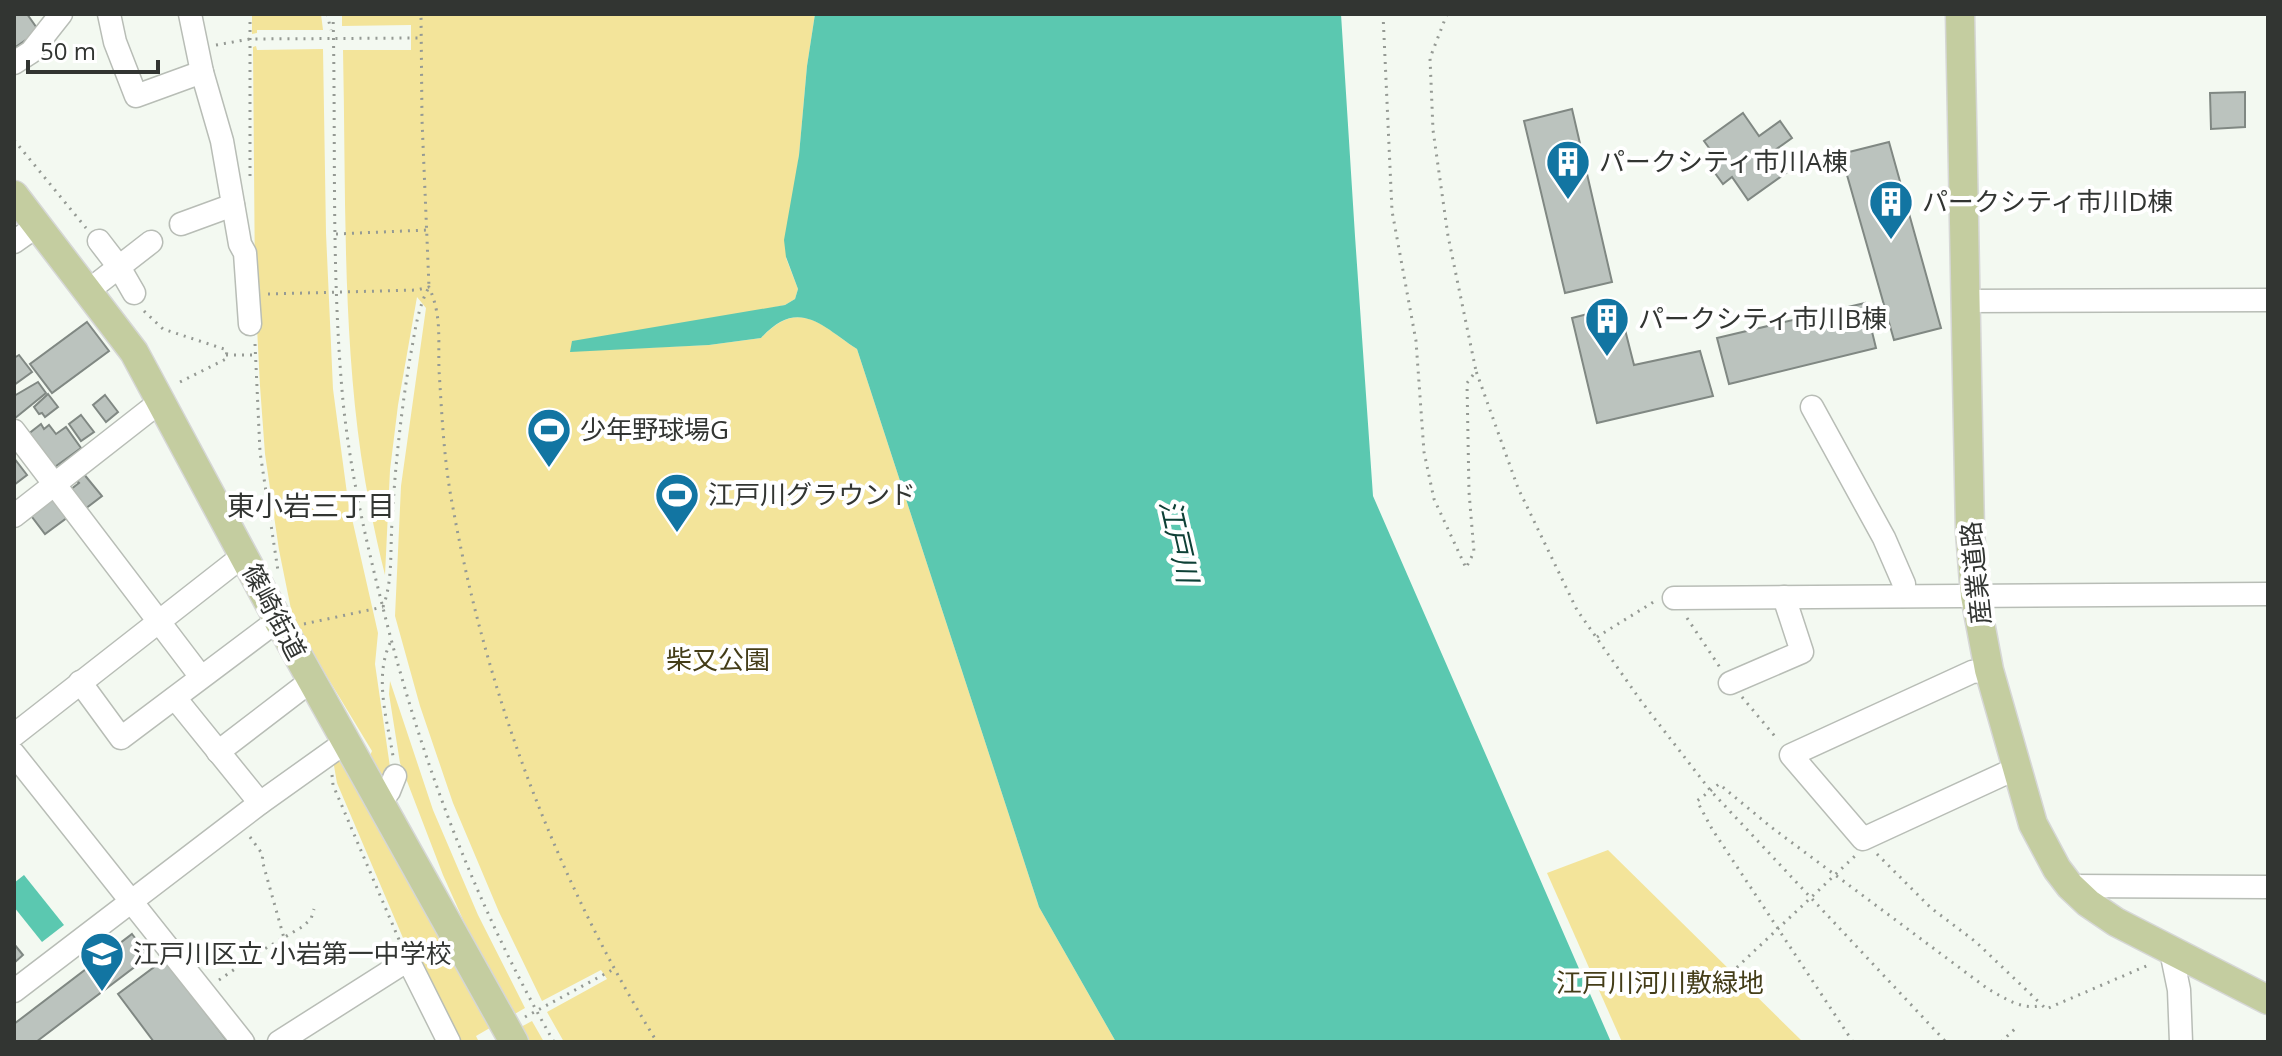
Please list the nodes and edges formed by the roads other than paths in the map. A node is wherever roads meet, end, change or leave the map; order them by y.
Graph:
1 (61, 14) edge
2 (109, 14) edge
3 (190, 14) edge
4 (1960, 14) edge
5 (14, 63) edge
6 (202, 72) junction
7 (14, 195) edge
8 (242, 198) junction
9 (181, 224) dead end
10 (38, 225) junction
11 (99, 241) road end
12 (14, 242) edge
13 (151, 242) dead end
14 (119, 267) junction
15 (88, 291) junction
16 (134, 293) road end
17 (2268, 300) edge
18 (1965, 301) junction
19 (252, 332) road end
20 (164, 395) junction
21 (1812, 407) dead end
22 (14, 431) edge
23 (55, 485) junction
24 (14, 516) edge
25 (244, 555) junction
26 (2268, 594) edge
27 (1895, 596) junction
28 (1975, 596) junction
29 (1784, 597) junction
30 (1667, 598) road end
31 (158, 620) junction
32 (278, 620) junction
33 (1989, 670) junction
34 (201, 677) junction
35 (312, 680) junction
36 (80, 682) junction
37 (1730, 683) dead end
38 (175, 698) junction
39 (14, 735) edge
40 (347, 741) junction
41 (218, 752) junction
42 (14, 754) edge
43 (391, 765) road end
44 (2017, 768) junction
45 (381, 802) junction
46 (260, 803) junction
47 (2070, 886) junction
48 (2268, 887) edge
49 (130, 902) junction
50 (2173, 959) junction
51 (14, 991) edge
52 (2268, 1000) edge
53 (243, 1042) edge
54 (279, 1042) edge
55 (449, 1042) edge
56 (514, 1042) edge
57 (2181, 1042) edge

1 - 5 street
2 - 6 street
3 - 6 street
4 - 18 main road, 産業道路
6 - 8 street
7 - 10 main road, 篠崎街道
8 - 9 street
8 - 19 street
10 - 12 street
10 - 15 main road, 篠崎街道
11 - 14 street
13 - 14 street
14 - 15 street
14 - 16 street
15 - 20 main road, 篠崎街道
17 - 18 street
18 - 28 main road, 産業道路
20 - 23 street
20 - 25 main road, 篠崎街道
21 - 27 street
22 - 23 street
23 - 24 street
23 - 31 street
25 - 31 street
25 - 32 main road, 篠崎街道
26 - 28 street
27 - 28 street
27 - 29 street
28 - 33 main road, 産業道路
29 - 30 street
29 - 37 street
31 - 34 street
31 - 36 street
32 - 34 street
32 - 35 main road, 篠崎街道
33 - 44 main road, 産業道路
33 - 44 street
34 - 38 street
35 - 40 main road, 篠崎街道
35 - 41 street
36 - 38 street
36 - 39 street
38 - 41 street
40 - 45 main road, 篠崎街道
40 - 46 street
41 - 46 street
42 - 49 street
43 - 45 street
44 - 47 main road, 産業道路
45 - 56 main road, 篠崎街道
46 - 49 street
47 - 48 street
47 - 50 main road, 産業道路
49 - 51 street
49 - 53 street
50 - 52 main road, 産業道路
50 - 57 street
54 - 55 street

